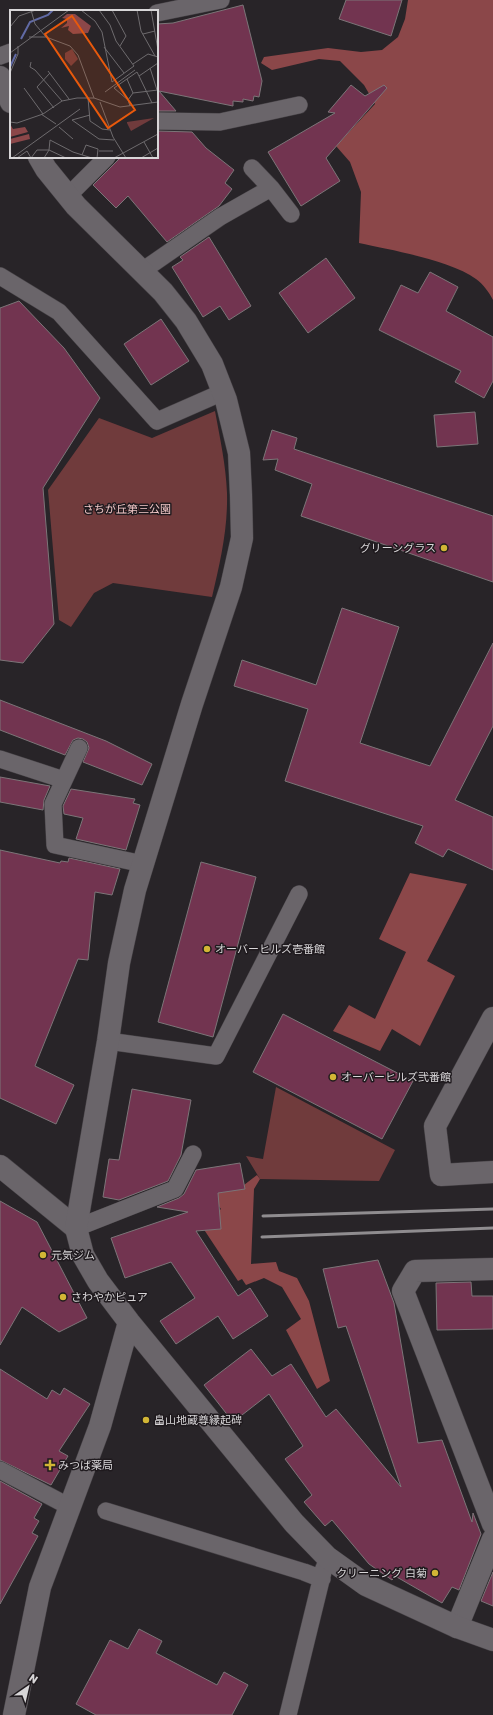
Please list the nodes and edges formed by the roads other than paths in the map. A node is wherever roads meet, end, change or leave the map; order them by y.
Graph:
1 (221, 0) edge
2 (158, 13) edge
3 (10, 52) edge
4 (0, 56) edge
5 (0, 77) edge
6 (10, 100) edge
7 (299, 105) dead end
8 (158, 121) edge
9 (40, 158) edge
10 (106, 158) edge
11 (252, 168) dead end
12 (272, 188) junction
13 (68, 196) junction
14 (291, 214) dead end
15 (142, 271) junction
16 (0, 276) edge
17 (223, 392) junction
18 (79, 748) dead end
19 (0, 759) edge
20 (64, 780) junction
21 (143, 864) junction
22 (299, 894) dead end
23 (493, 1018) edge
24 (108, 1041) junction
25 (193, 1154) dead end
26 (1, 1169) edge
27 (493, 1172) edge
28 (76, 1228) junction
29 (493, 1269) edge
30 (129, 1322) junction
31 (0, 1470) edge
32 (70, 1507) junction
33 (106, 1511) dead end
34 (493, 1524) edge
35 (493, 1539) edge
36 (327, 1557) junction
37 (322, 1579) junction
38 (457, 1627) junction
39 (493, 1640) edge
40 (14, 1715) edge
41 (288, 1715) edge

1 - 2 lane
3 - 4 lane
5 - 6 street
7 - 8 lane
9 - 13 street
10 - 13 lane
11 - 12 lane
12 - 14 lane
12 - 15 lane
13 - 15 street
15 - 17 street
16 - 17 lane
17 - 21 street
18 - 20 lane
19 - 20 lane
20 - 21 lane
21 - 24 street
22 - 24 lane
23 - 27 street
24 - 28 street
25 - 28 lane
26 - 28 street
28 - 30 street
29 - 34 street
30 - 32 street
30 - 36 street
31 - 32 lane
32 - 40 street
33 - 37 lane
35 - 38 street
36 - 37 lane
36 - 38 street
37 - 41 lane
38 - 39 street

